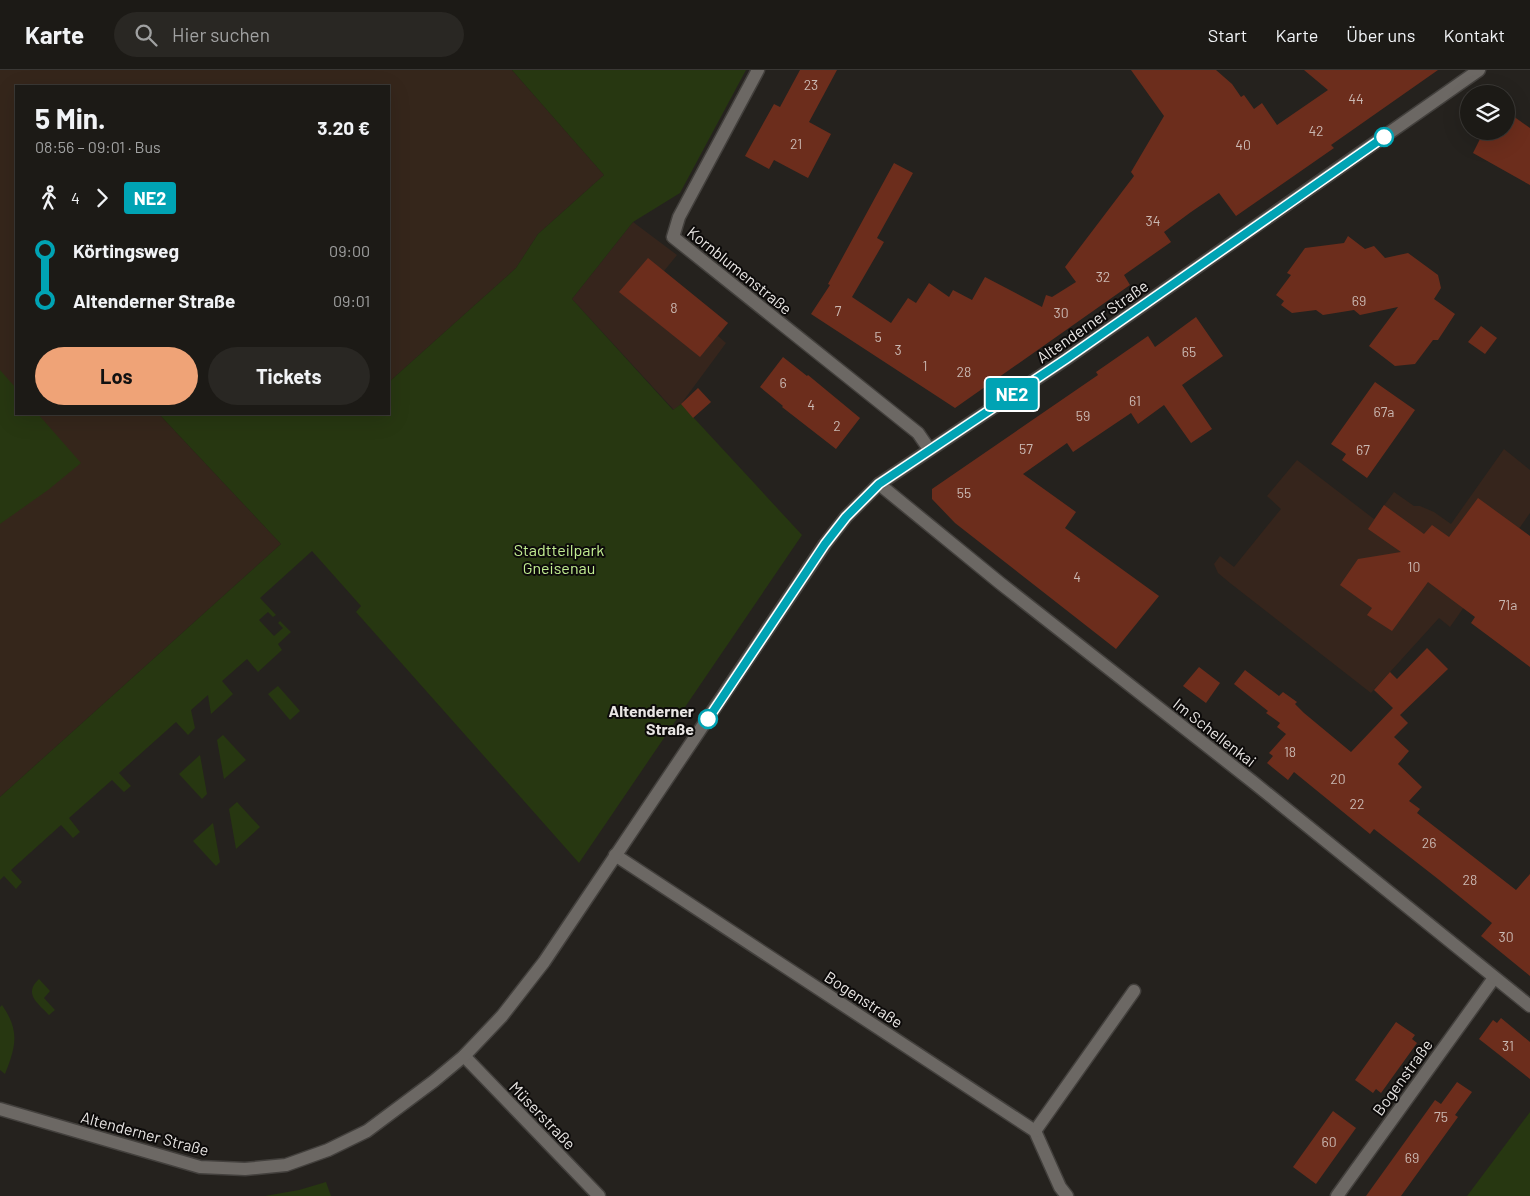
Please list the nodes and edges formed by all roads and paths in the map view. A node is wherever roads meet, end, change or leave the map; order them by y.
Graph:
1 (758, 70) edge
2 (1479, 70) edge
3 (929, 450) junction
4 (879, 484) junction
5 (615, 855) junction
6 (1494, 978) junction
7 (1134, 991) dead end
8 (1530, 1006) edge
9 (464, 1056) junction
10 (0, 1109) edge
11 (1035, 1131) junction
12 (599, 1196) edge
13 (1067, 1196) edge
14 (1337, 1196) edge

1 - 3 street, Kornblumenstraße
2 - 3 street, Altenderner Straße
3 - 4 street, Altenderner Straße
4 - 5 street, Altenderner Straße
4 - 6 street, Im Schellenkai
5 - 9 street, Altenderner Straße
5 - 11 street, Bogenstraße
6 - 8 street, Im Schellenkai
6 - 14 street, Bogenstraße
7 - 11 street
9 - 10 street, Altenderner Straße
9 - 12 street, Müserstraße
11 - 13 street

